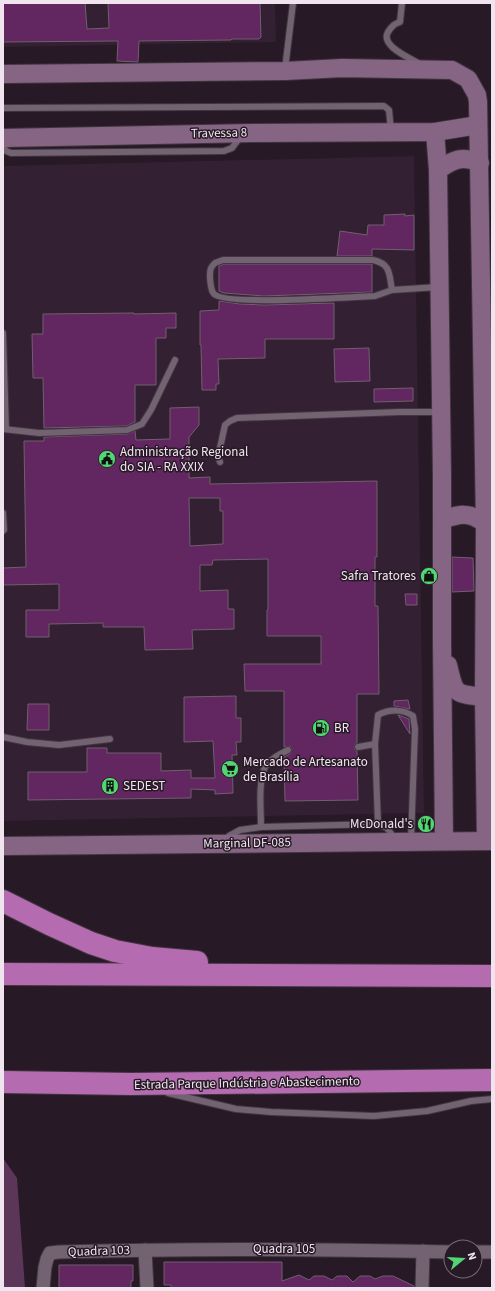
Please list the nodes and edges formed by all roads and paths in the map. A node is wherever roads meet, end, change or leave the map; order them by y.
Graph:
1 (293, 3) edge
2 (402, 3) edge
3 (428, 69) junction
4 (285, 71) junction
5 (3, 74) edge
6 (3, 108) edge
7 (478, 125) junction
8 (435, 132) junction
9 (244, 133) junction
10 (392, 133) junction
11 (3, 138) edge
12 (3, 146) edge
13 (480, 163) junction
14 (438, 170) junction
15 (439, 287) junction
16 (392, 290) junction
17 (3, 333) edge
18 (175, 360) dead end
19 (441, 412) junction
20 (5, 429) edge
21 (220, 462) dead end
22 (3, 513) edge
23 (442, 520) junction
24 (485, 524) junction
25 (3, 531) edge
26 (442, 643) junction
27 (488, 661) edge
28 (488, 689) edge
29 (3, 736) edge
30 (110, 739) dead end
31 (375, 744) junction
32 (358, 747) dead end
33 (288, 750) dead end
34 (378, 824) junction
35 (261, 827) junction
36 (404, 841) junction
37 (444, 841) junction
38 (489, 841) edge
39 (222, 843) junction
40 (3, 846) edge
41 (3, 901) edge
42 (3, 974) edge
43 (358, 976) junction
44 (492, 976) edge
45 (492, 1080) edge
46 (3, 1082) edge
47 (131, 1084) junction
48 (492, 1099) edge
49 (145, 1250) junction
50 (423, 1251) junction
51 (443, 1252) edge
52 (43, 1288) edge
53 (147, 1288) edge
54 (422, 1288) edge

1 - 4 lane
2 - 3 lane
3 - 4 main road
3 - 7 main road
4 - 5 main road
6 - 10 lane
7 - 8 main road, Travessa 8
7 - 13 main road
8 - 10 main road, Travessa 8
8 - 14 main road
9 - 10 main road, Travessa 8
9 - 11 main road, Travessa 8
9 - 12 lane
13 - 14 main road
13 - 24 main road
14 - 15 main road
15 - 16 lane
15 - 19 main road
16 - 16 lane
17 - 20 lane
18 - 20 lane
19 - 21 lane
19 - 23 main road
22 - 25 lane
23 - 24 main road
23 - 26 main road
24 - 27 main road
26 - 28 main road
26 - 37 main road
27 - 28 main road
28 - 38 main road
29 - 30 lane
31 - 32 lane
31 - 34 lane
31 - 36 lane
33 - 35 lane
34 - 35 lane
34 - 36 lane
35 - 39 lane
36 - 37 main road, Marginal DF-085
36 - 39 main road, Marginal DF-085
37 - 38 main road, Marginal DF-085
39 - 40 main road, Marginal DF-085
41 - 43 highway
42 - 43 highway
43 - 44 highway
45 - 47 highway, Estrada Parque Indústria e Abastecimento
46 - 47 highway, Estrada Parque Indústria e Abastecimento
47 - 48 lane
49 - 50 street, Quadra 105
49 - 52 street, Quadra 103
49 - 53 street, Quadra 103
50 - 51 street, Quadra 105
50 - 54 street

